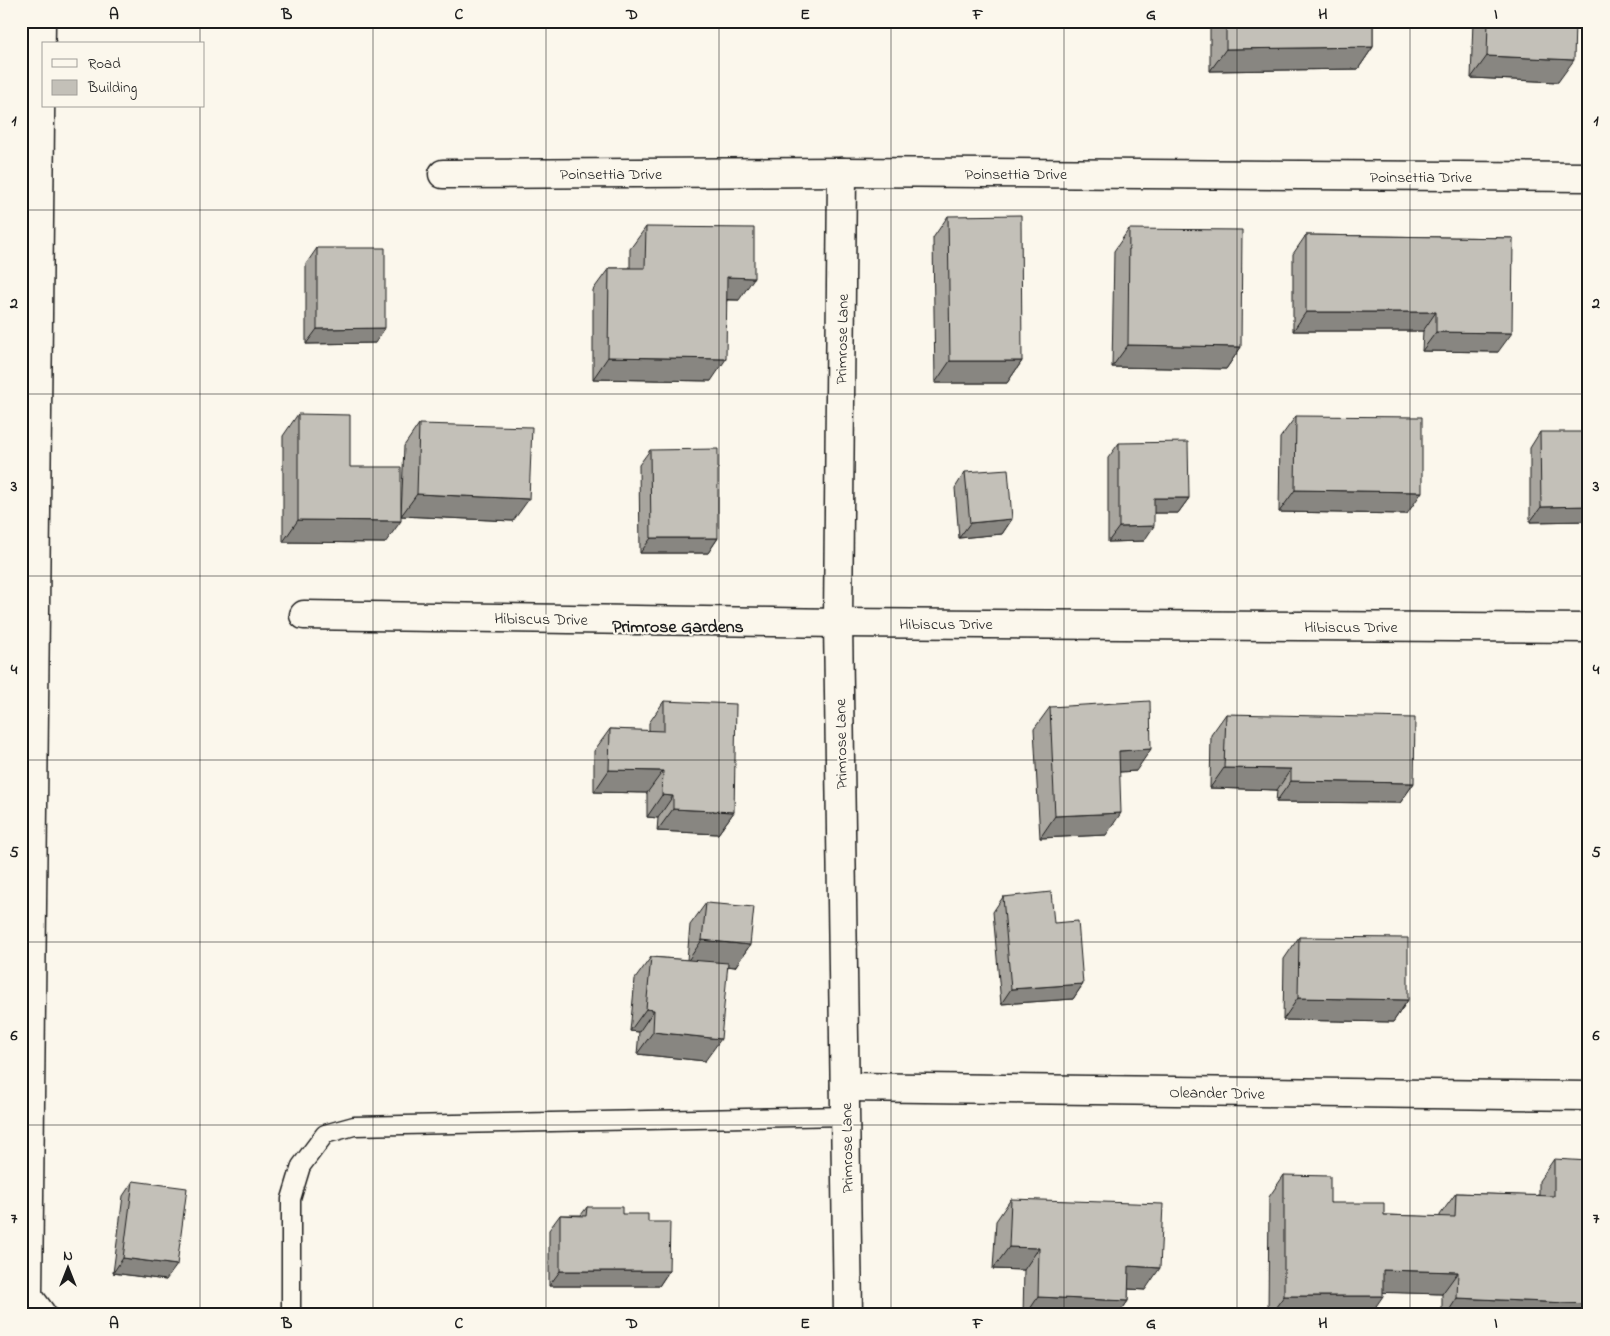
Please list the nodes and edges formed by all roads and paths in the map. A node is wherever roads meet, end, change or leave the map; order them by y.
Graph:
1 (41, 21) edge
2 (842, 172) junction
3 (443, 174) dead end
4 (1589, 177) edge
5 (304, 614) dead end
6 (838, 623) junction
7 (1589, 628) edge
8 (845, 1088) junction
9 (1589, 1096) edge
10 (846, 1116) junction
11 (42, 1315) edge
12 (291, 1315) edge
13 (848, 1315) edge

1 - 11 street
2 - 3 street, Poinsettia Drive
2 - 4 street, Poinsettia Drive
2 - 6 street, Primrose Lane
5 - 6 street, Hibiscus Drive
6 - 7 street, Hibiscus Drive
6 - 8 street, Primrose Lane
8 - 9 street, Oleander Drive
8 - 10 street, Primrose Lane
10 - 12 lane
10 - 13 street, Primrose Lane

